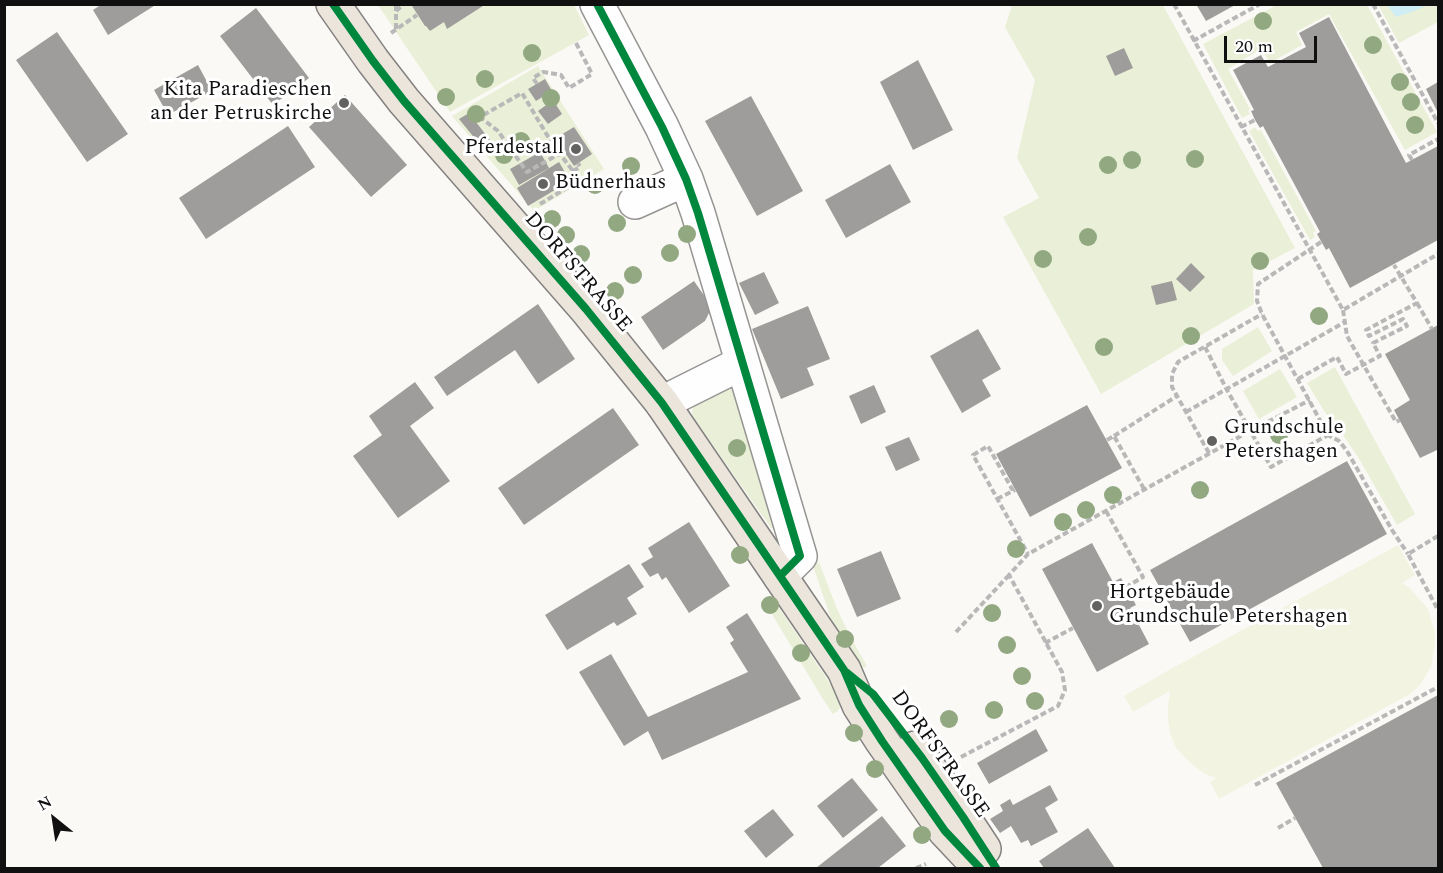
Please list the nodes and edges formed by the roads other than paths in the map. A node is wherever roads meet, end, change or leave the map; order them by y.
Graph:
1 (333, 4) edge
2 (597, 4) edge
3 (686, 179) junction
4 (635, 202) dead end
5 (742, 363) junction
6 (662, 403) junction
7 (780, 576) junction
8 (844, 670) junction
9 (980, 868) edge
10 (996, 868) edge

1 - 6 main road, DORFSTRASSE
2 - 3 street
3 - 4 street
3 - 5 street
5 - 6 street
5 - 7 street
6 - 7 main road, DORFSTRASSE
7 - 8 main road, DORFSTRASSE
8 - 9 main road, DORFSTRASSE
8 - 10 main road, DORFSTRASSE

